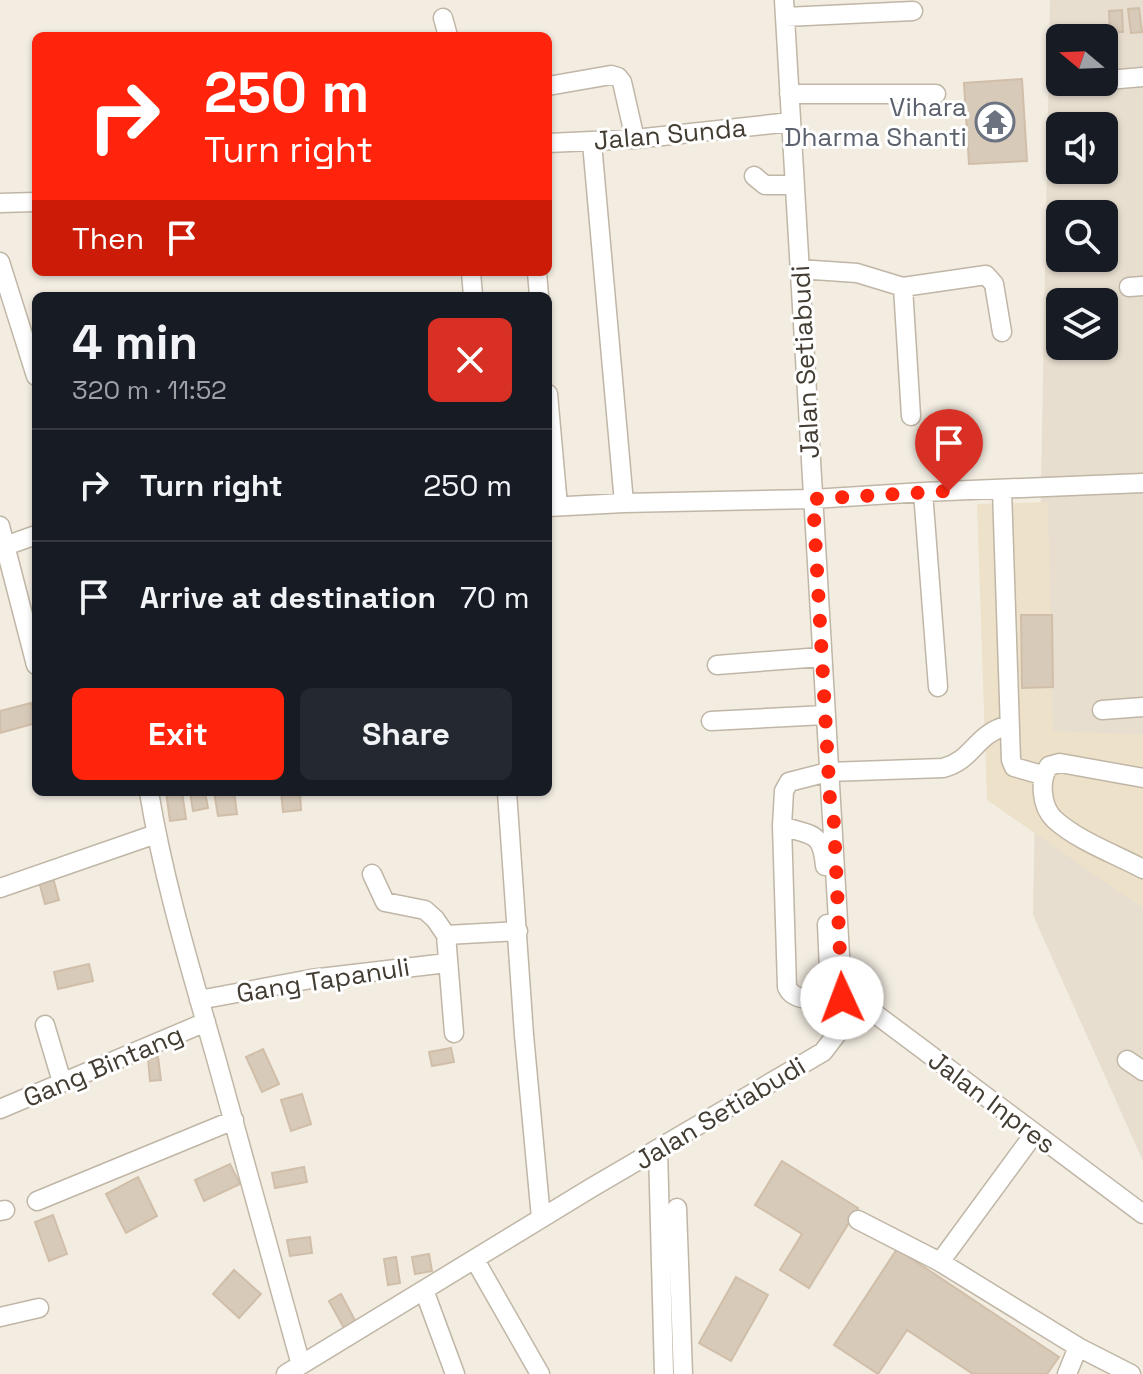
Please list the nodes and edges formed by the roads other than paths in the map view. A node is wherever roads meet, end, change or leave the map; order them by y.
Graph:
1 (784, 8) edge
2 (913, 11) dead end
3 (1143, 77) edge
4 (1118, 79) edge
5 (552, 85) edge
6 (789, 94) junction
7 (936, 94) dead end
8 (791, 122) junction
9 (635, 139) junction
10 (552, 143) edge
11 (592, 143) junction
12 (754, 176) dead end
13 (794, 185) junction
14 (32, 202) edge
15 (0, 203) edge
16 (0, 262) edge
17 (799, 269) junction
18 (903, 287) junction
19 (1002, 332) dead end
20 (32, 363) edge
21 (911, 416) dead end
22 (1143, 483) edge
23 (552, 484) edge
24 (1002, 490) junction
25 (923, 492) junction
26 (813, 499) junction
27 (624, 503) junction
28 (553, 507) edge
29 (0, 526) edge
30 (32, 536) edge
31 (5, 546) junction
32 (32, 650) edge
33 (821, 657) junction
34 (717, 665) dead end
35 (938, 687) dead end
36 (1143, 707) edge
37 (1102, 710) dead end
38 (825, 715) junction
39 (711, 721) dead end
40 (1009, 725) junction
41 (828, 772) junction
42 (1042, 775) junction
43 (1143, 778) edge
44 (150, 796) edge
45 (507, 796) edge
46 (782, 826) junction
47 (156, 834) junction
48 (1143, 869) edge
49 (372, 874) dead end
50 (0, 888) edge
51 (518, 931) junction
52 (446, 935) junction
53 (447, 963) junction
54 (838, 995) junction
55 (199, 1000) junction
56 (206, 1022) junction
57 (45, 1025) dead end
58 (454, 1033) dead end
59 (62, 1082) junction
60 (0, 1109) edge
61 (234, 1120) junction
62 (1034, 1134) junction
63 (658, 1150) junction
64 (37, 1201) dead end
65 (677, 1208) dead end
66 (1143, 1214) edge
67 (541, 1218) junction
68 (858, 1220) dead end
69 (475, 1260) junction
70 (940, 1262) junction
71 (424, 1290) junction
72 (39, 1308) dead end
73 (0, 1317) edge
74 (1078, 1347) junction
75 (292, 1371) edge
76 (455, 1374) edge
77 (540, 1374) edge
78 (664, 1374) edge
79 (683, 1374) edge
80 (1067, 1374) edge
81 (1131, 1374) edge

1 - 2 street
1 - 6 street, Jalan Setiabudi
3 - 4 street
5 - 9 street
6 - 7 street
6 - 8 street, Jalan Setiabudi
8 - 9 street, Jalan Sunda
8 - 13 street, Jalan Setiabudi
9 - 11 street, Jalan Sunda
10 - 11 street, Jalan Sunda
11 - 27 street
12 - 13 street
13 - 17 street, Jalan Setiabudi
14 - 15 street
16 - 20 street
17 - 18 street
17 - 26 street, Jalan Setiabudi
18 - 19 street
18 - 21 street
22 - 24 street
23 - 28 street
24 - 25 street
24 - 40 street
25 - 26 street
25 - 35 street
26 - 27 street
26 - 33 street, Jalan Setiabudi
27 - 28 street
29 - 31 street
30 - 31 street
31 - 32 street
33 - 34 street
33 - 38 street, Jalan Setiabudi
36 - 37 street
38 - 39 street
38 - 41 street, Jalan Setiabudi
40 - 41 street
40 - 42 street
41 - 46 street
41 - 54 street, Jalan Setiabudi
42 - 43 street
42 - 48 street
44 - 47 street
45 - 51 street
46 - 54 street
46 - 54 street
47 - 50 street
47 - 55 street
49 - 52 street
51 - 52 street
51 - 67 street
52 - 53 street
53 - 55 street, Gang Tapanuli
53 - 58 street
54 - 62 street, Jalan Inpres
54 - 63 street, Jalan Setiabudi
55 - 56 street
56 - 59 street, Gang Bintang
56 - 61 street
57 - 59 street
59 - 60 street, Gang Bintang
61 - 64 street
61 - 75 street
62 - 66 street, Jalan Inpres
62 - 70 street
63 - 67 street, Jalan Setiabudi
63 - 78 street
65 - 79 street
67 - 69 street, Jalan Setiabudi
68 - 70 street
69 - 71 street, Jalan Setiabudi
69 - 77 street
70 - 74 street
71 - 75 street, Jalan Setiabudi
71 - 76 street
72 - 73 street
74 - 80 street
74 - 81 street

